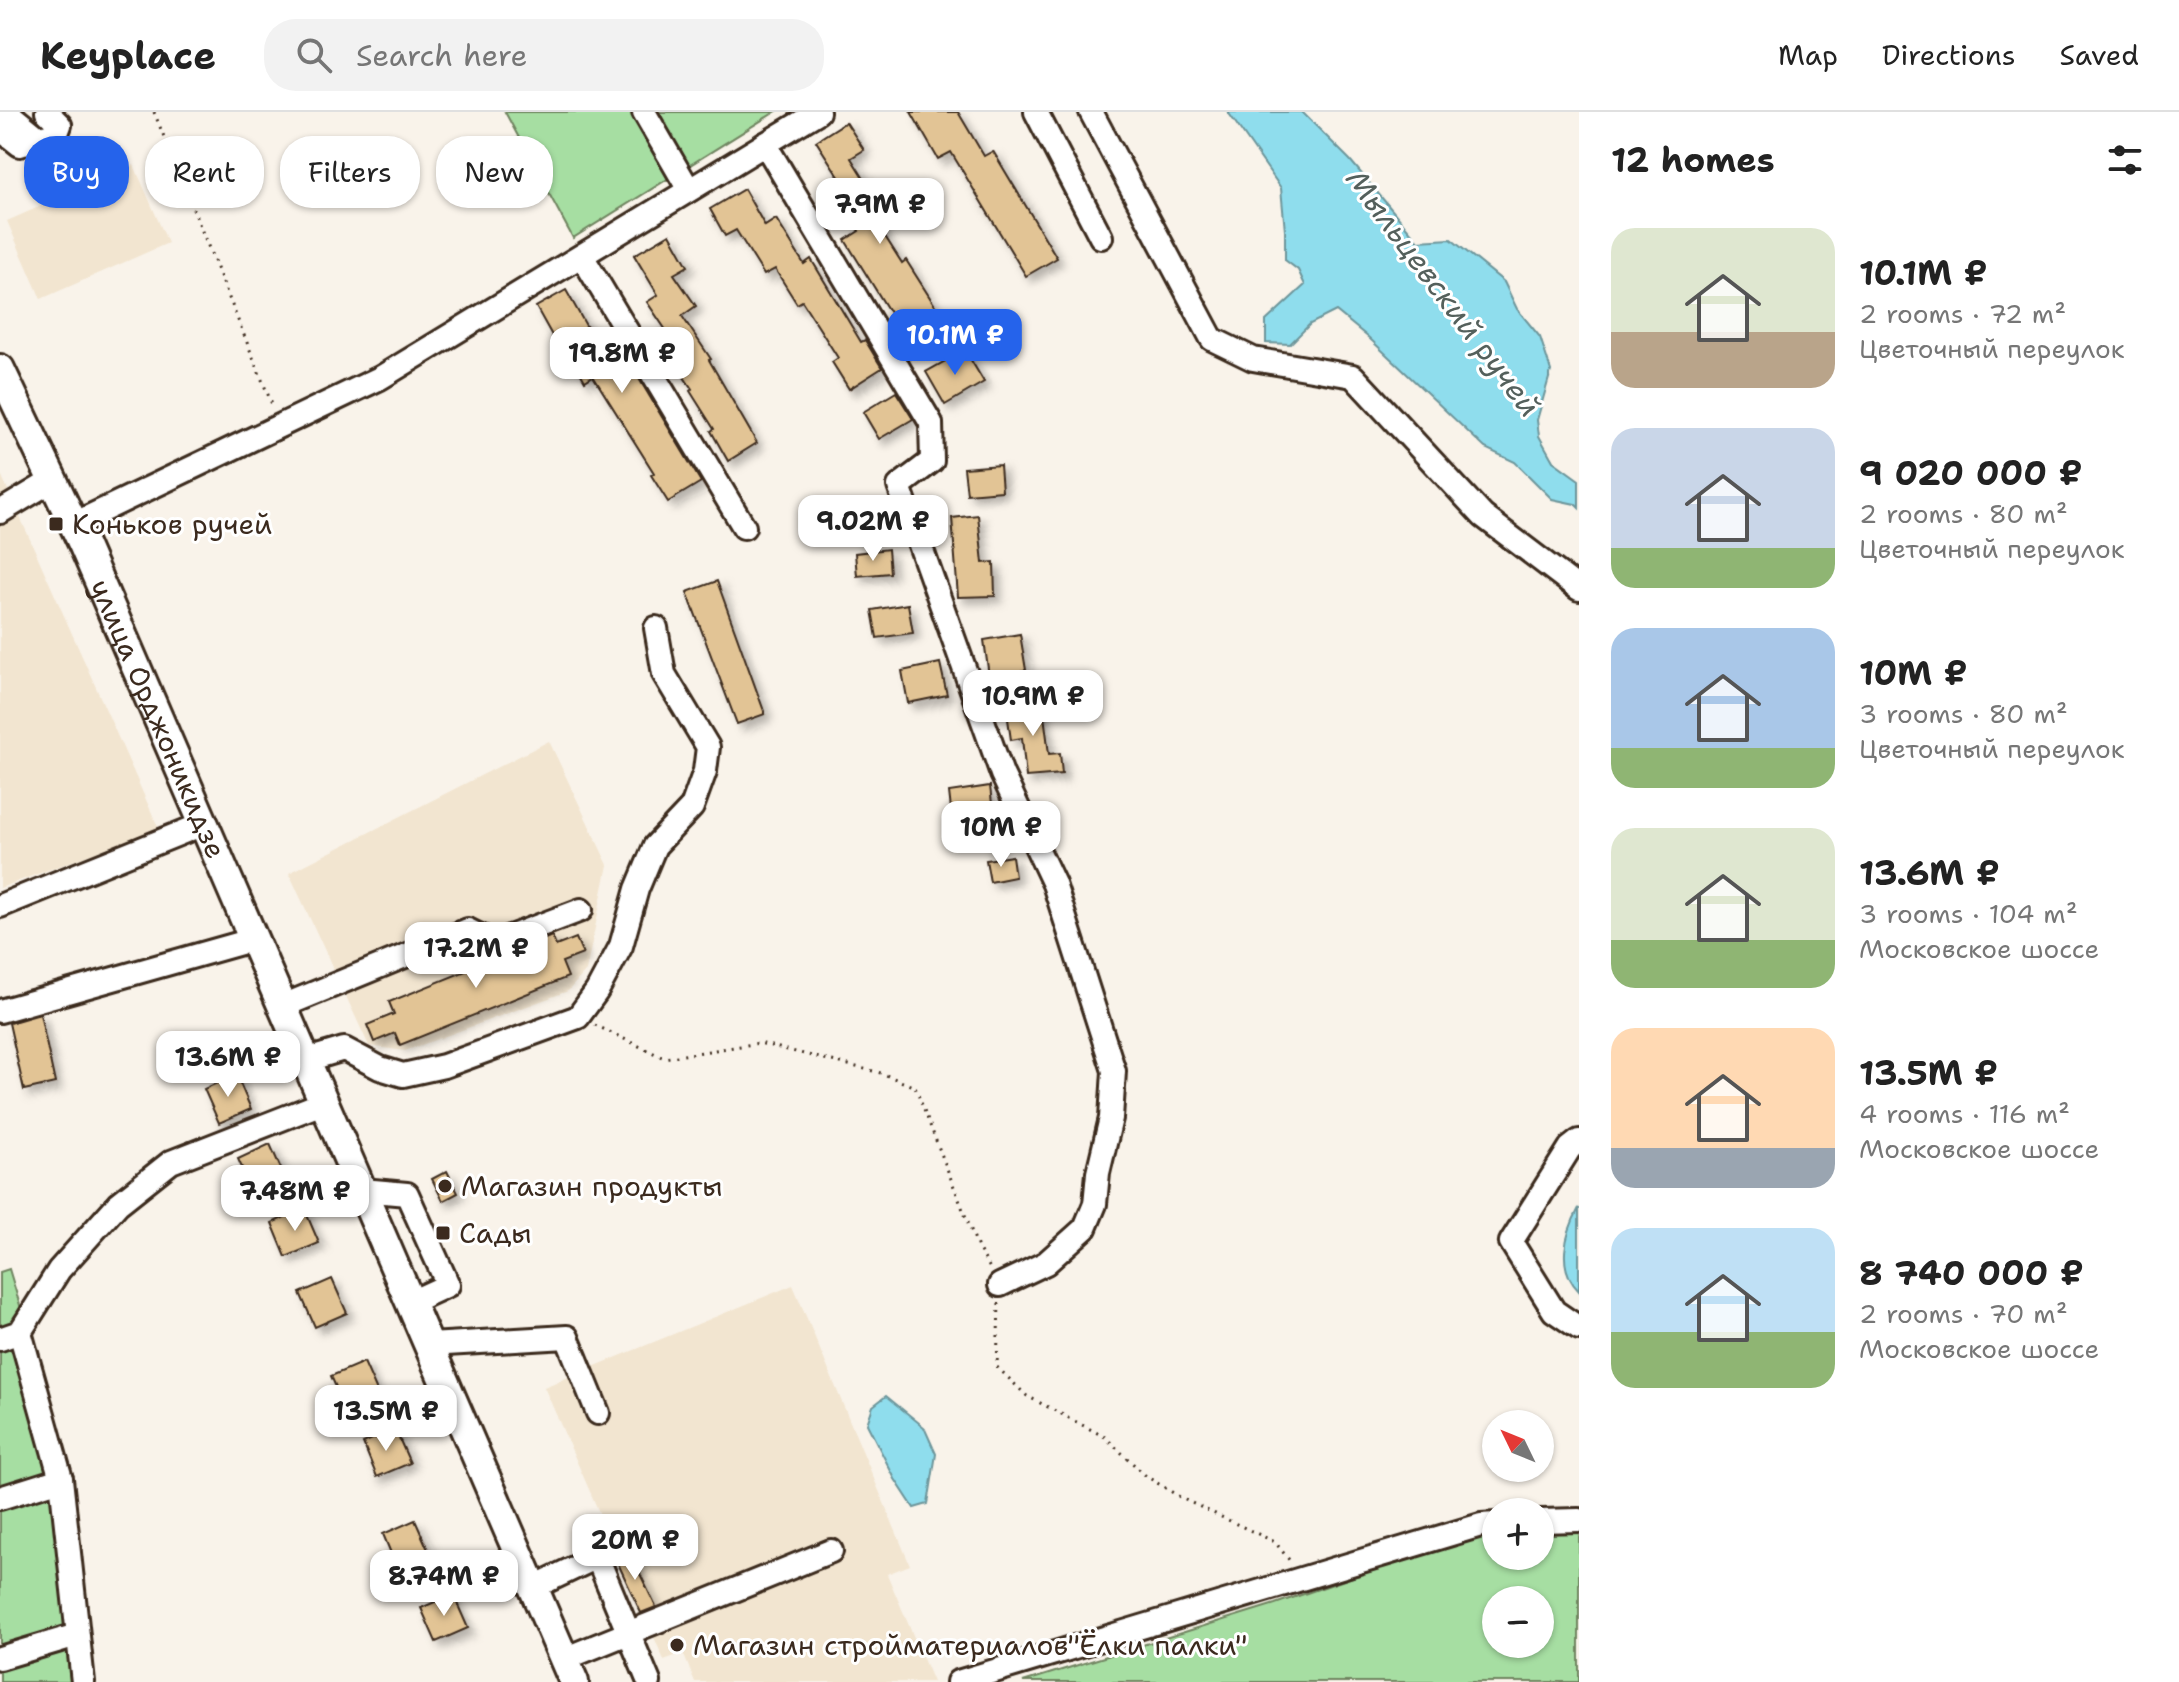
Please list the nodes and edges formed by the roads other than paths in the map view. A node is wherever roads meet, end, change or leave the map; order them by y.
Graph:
1 (7, 112) edge
2 (47, 112) edge
3 (644, 112) edge
4 (818, 112) edge
5 (1036, 112) edge
6 (1091, 112) edge
7 (0, 129) edge
8 (36, 136) edge
9 (48, 136) edge
10 (24, 144) edge
11 (765, 144) junction
12 (689, 190) junction
13 (1101, 237) dead end
14 (582, 256) junction
15 (0, 369) edge
16 (53, 480) junction
17 (0, 512) edge
18 (74, 524) junction
19 (744, 527) dead end
20 (1579, 589) edge
21 (656, 628) dead end
22 (203, 824) junction
23 (0, 906) edge
24 (581, 910) dead end
25 (255, 939) junction
26 (283, 1006) junction
27 (0, 1011) edge
28 (307, 1060) junction
29 (325, 1102) junction
30 (1579, 1141) edge
31 (362, 1190) junction
32 (1000, 1285) road end
33 (411, 1302) junction
34 (1579, 1328) edge
35 (10, 1336) edge
36 (429, 1345) junction
37 (598, 1413) dead end
38 (61, 1479) junction
39 (0, 1498) edge
40 (1579, 1520) edge
41 (1554, 1521) edge
42 (1482, 1525) edge
43 (831, 1551) dead end
44 (534, 1587) junction
45 (628, 1632) junction
46 (77, 1635) junction
47 (0, 1658) edge
48 (569, 1670) edge
49 (83, 1682) edge
50 (649, 1682) edge
51 (958, 1682) edge

1 - 8 street
2 - 9 street
3 - 12 street
4 - 11 street
5 - 13 street
6 - 20 street
7 - 10 street
11 - 12 street
11 - 32 street
12 - 14 street
14 - 18 street
14 - 19 street
15 - 16 main road, улица Орджоникидзе
16 - 17 street
16 - 18 main road, улица Орджоникидзе
18 - 22 main road, улица Орджоникидзе
21 - 28 street
22 - 23 street
22 - 25 main road, улица Орджоникидзе
24 - 26 street
25 - 26 main road, улица Орджоникидзе
25 - 27 street
26 - 28 main road, улица Орджоникидзе
28 - 29 main road, улица Орджоникидзе
29 - 31 main road, улица Орджоникидзе
29 - 35 street
30 - 34 street
31 - 33 main road, улица Орджоникидзе
31 - 33 street
33 - 36 main road, улица Орджоникидзе
35 - 38 street
36 - 37 street
36 - 44 main road, улица Орджоникидзе
38 - 39 street
38 - 46 street
40 - 41 street
42 - 51 street
43 - 45 street
44 - 45 street
44 - 48 main road, улица Орджоникидзе
45 - 48 street
45 - 50 street
46 - 47 street
46 - 49 street

